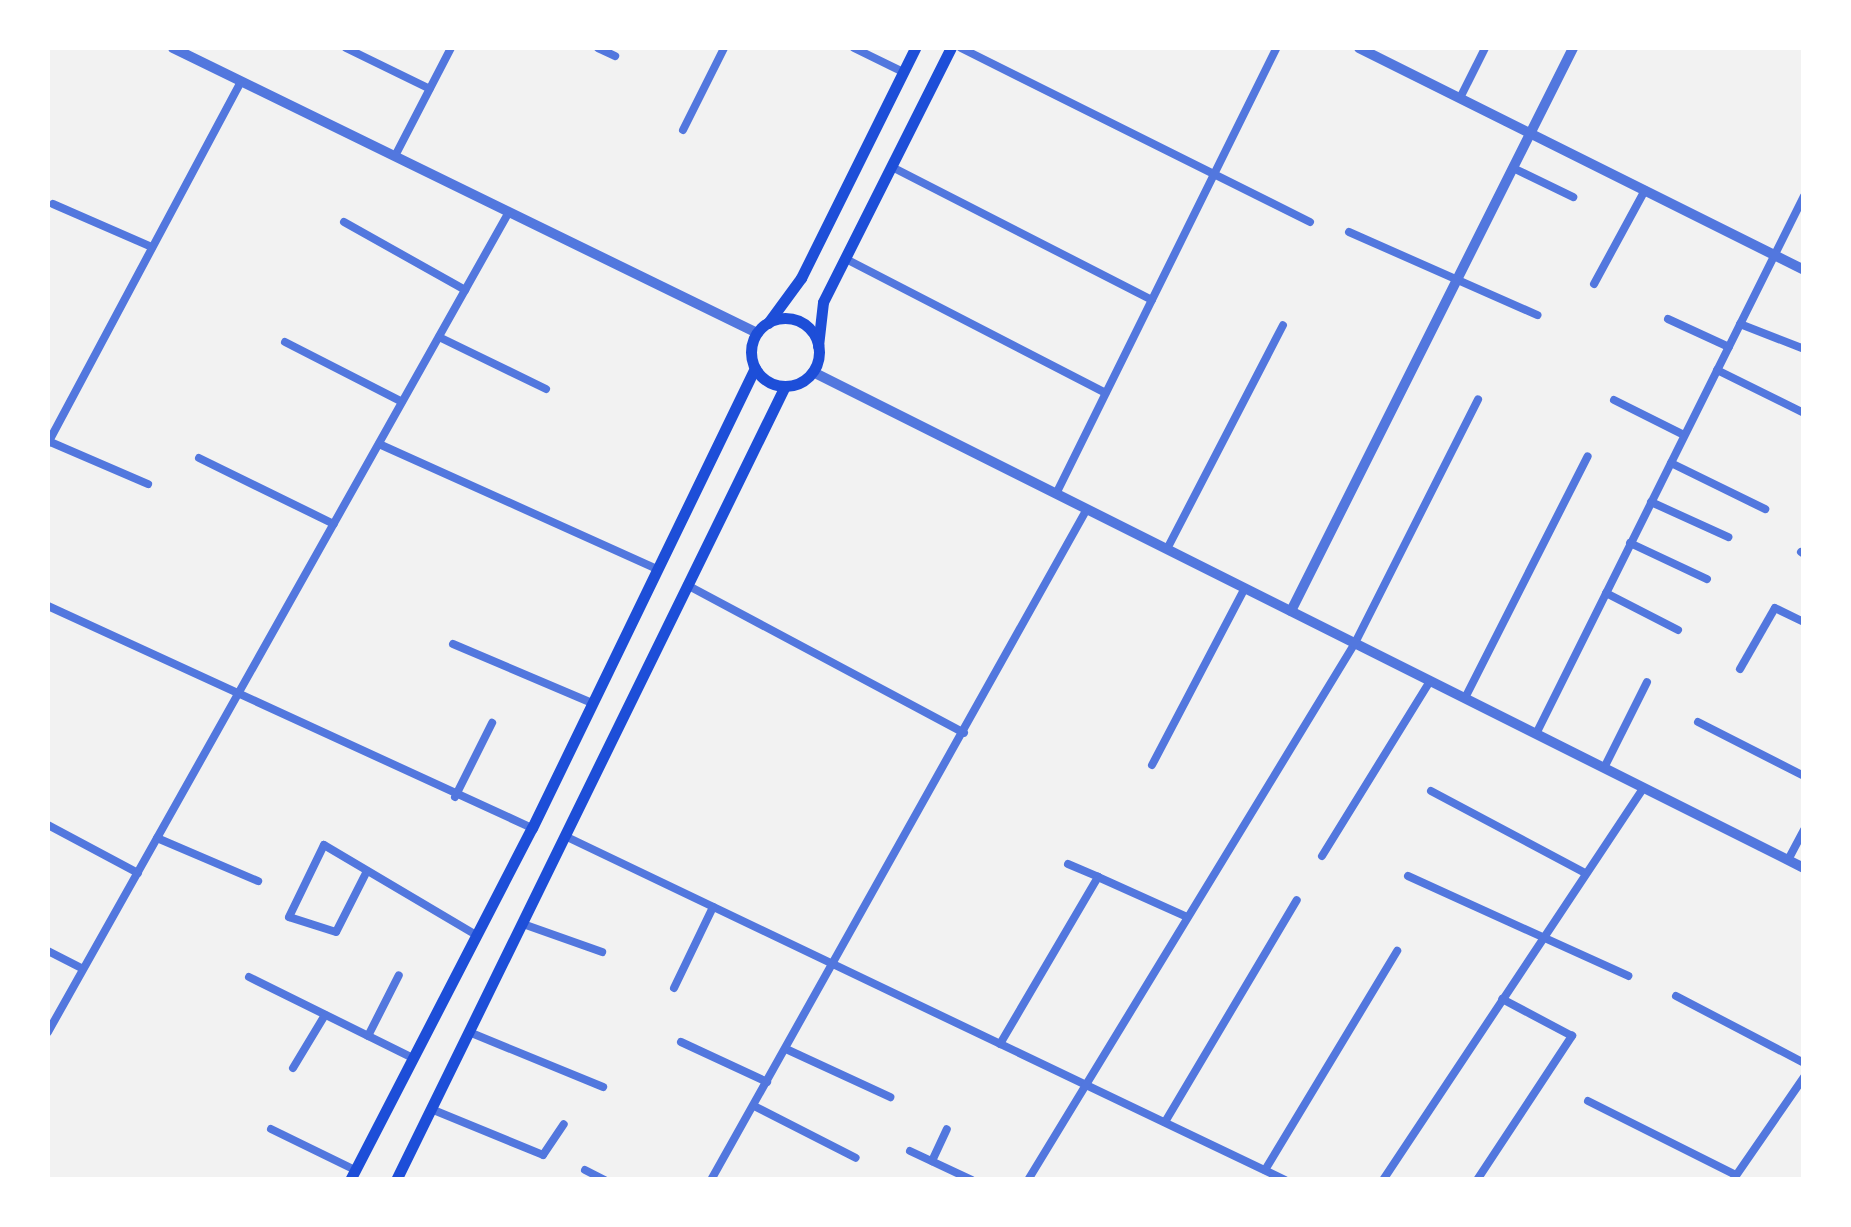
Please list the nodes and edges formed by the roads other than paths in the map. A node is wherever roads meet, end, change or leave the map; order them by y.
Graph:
1 (173, 48) edge
2 (346, 48) edge
3 (451, 48) edge
4 (598, 48) edge
5 (724, 48) edge
6 (854, 48) edge
7 (915, 48) edge
8 (951, 48) edge
9 (962, 48) edge
10 (1276, 48) edge
11 (1486, 48) edge
12 (1573, 48) edge
13 (1364, 49) edge
14 (615, 56) dead end
15 (903, 72) junction
16 (241, 81) junction
17 (430, 88) junction
18 (1460, 98) junction
19 (683, 130) dead end
20 (1530, 133) junction
21 (395, 156) junction
22 (892, 167) junction
23 (1512, 168) junction
24 (1215, 172) junction
25 (1645, 190) junction
26 (1804, 196) edge
27 (1573, 197) dead end
28 (53, 204) dead end
29 (509, 212) junction
30 (344, 222) dead end
31 (1310, 222) dead end
32 (1349, 232) dead end
33 (152, 247) junction
34 (1774, 255) junction
35 (846, 259) junction
36 (1804, 270) edge
37 (1457, 279) junction
38 (1594, 284) dead end
39 (466, 290) junction
40 (1152, 300) junction
41 (1537, 315) dead end
42 (1668, 319) dead end
43 (768, 323) junction
44 (1283, 324) dead end
45 (1740, 324) junction
46 (757, 334) junction
47 (439, 337) junction
48 (285, 342) dead end
49 (818, 346) junction
50 (1728, 347) junction
51 (1804, 349) edge
52 (755, 368) junction
53 (1717, 370) junction
54 (813, 372) junction
55 (785, 386) junction
56 (546, 389) dead end
57 (1106, 392) junction
58 (1478, 399) dead end
59 (1614, 400) dead end
60 (402, 402) junction
61 (1804, 413) edge
62 (1684, 435) junction
63 (48, 442) edge
64 (379, 444) junction
65 (1588, 456) dead end
66 (199, 458) dead end
67 (1671, 463) junction
68 (148, 484) dead end
69 (1056, 494) junction
70 (1651, 502) junction
71 (1087, 509) junction
72 (1766, 509) dead end
73 (334, 524) junction
74 (1728, 537) dead end
75 (1630, 544) junction
76 (1167, 550) junction
77 (658, 569) junction
78 (1707, 579) dead end
79 (686, 586) junction
80 (1245, 588) junction
81 (1606, 593) junction
82 (48, 606) edge
83 (1291, 611) junction
84 (1804, 622) edge
85 (1678, 630) dead end
86 (1355, 643) junction
87 (453, 644) dead end
88 (1740, 668) dead end
89 (1430, 681) junction
90 (1647, 682) dead end
91 (237, 694) junction
92 (1465, 698) junction
93 (592, 703) junction
94 (1698, 722) dead end
95 (492, 723) dead end
96 (964, 733) junction
97 (1536, 734) junction
98 (1152, 765) dead end
99 (1604, 768) junction
100 (1804, 776) edge
101 (1643, 788) junction
102 (1432, 791) dead end
103 (455, 797) junction
104 (48, 825) edge
105 (532, 828) junction
106 (1804, 830) edge
107 (566, 837) junction
108 (157, 838) junction
109 (1322, 856) dead end
110 (1788, 860) junction
111 (1068, 864) dead end
112 (1804, 868) edge
113 (367, 871) junction
114 (138, 872) junction
115 (1585, 873) junction
116 (1098, 876) junction
117 (1408, 876) dead end
118 (258, 880) dead end
119 (1297, 900) dead end
120 (713, 907) junction
121 (1187, 917) junction
122 (523, 924) junction
123 (476, 934) junction
124 (1542, 938) junction
125 (48, 951) edge
126 (1397, 951) dead end
127 (602, 952) dead end
128 (834, 964) junction
129 (83, 969) junction
130 (399, 975) dead end
131 (1628, 976) dead end
132 (249, 977) dead end
133 (674, 988) dead end
134 (1676, 996) dead end
135 (1502, 1000) junction
136 (48, 1002) edge
137 (61, 1009) junction
138 (324, 1015) junction
139 (48, 1032) edge
140 (470, 1032) junction
141 (368, 1036) junction
142 (681, 1042) dead end
143 (1000, 1044) junction
144 (786, 1049) junction
145 (413, 1058) junction
146 (1804, 1063) edge
147 (293, 1068) dead end
148 (1804, 1077) edge
149 (767, 1082) junction
150 (1089, 1086) junction
151 (603, 1087) dead end
152 (890, 1098) dead end
153 (1588, 1102) dead end
154 (754, 1106) junction
155 (431, 1109) junction
156 (1165, 1122) junction
157 (564, 1124) dead end
158 (947, 1128) dead end
159 (271, 1129) dead end
160 (910, 1151) dead end
161 (856, 1158) dead end
162 (932, 1161) junction
163 (585, 1170) dead end
164 (1265, 1170) junction
165 (353, 1175) edge
166 (1734, 1177) edge
167 (1032, 1178) edge
168 (1278, 1178) edge
169 (396, 1180) edge
170 (605, 1180) edge
171 (712, 1180) edge
172 (972, 1180) edge
173 (1383, 1180) edge
174 (1477, 1180) edge

1 - 16 street
2 - 17 street
3 - 17 street
4 - 14 street
5 - 19 street
6 - 15 street
7 - 15 main road
8 - 22 main road
9 - 24 street
10 - 24 street
11 - 18 street
12 - 20 street
13 - 18 street
15 - 43 main road
16 - 21 street
16 - 33 street
17 - 21 street
18 - 20 street
20 - 23 street
20 - 25 street
21 - 29 street
22 - 35 main road
22 - 40 street
23 - 27 street
23 - 37 street
24 - 31 street
24 - 40 street
25 - 34 street
25 - 38 street
26 - 34 street
28 - 33 street
29 - 39 street
29 - 46 street
30 - 39 street
32 - 37 street
33 - 63 street
34 - 36 street
34 - 45 street
35 - 49 main road
35 - 57 street
37 - 41 street
37 - 83 street
39 - 47 street
40 - 57 street
42 - 50 street
43 - 46 main road
43 - 49 main road
44 - 76 street
45 - 50 street
45 - 51 street
46 - 52 main road
47 - 56 street
47 - 60 street
48 - 60 street
49 - 54 main road
50 - 53 street
52 - 55 main road
52 - 77 main road
53 - 61 street
53 - 62 street
54 - 55 main road
54 - 69 street
55 - 79 main road
57 - 69 street
58 - 86 street
59 - 62 street
60 - 64 street
62 - 67 street
63 - 68 street
64 - 73 street
64 - 77 street
65 - 92 street
66 - 73 street
67 - 70 street
67 - 72 street
69 - 71 street
70 - 74 street
70 - 75 street
71 - 76 street
71 - 96 street
73 - 91 street
75 - 78 street
75 - 81 street
76 - 80 street
77 - 93 main road
79 - 96 street
79 - 107 main road
80 - 83 street
80 - 98 street
81 - 85 street
81 - 97 street
82 - 91 street
83 - 86 street
84 - 88 street
86 - 89 street
86 - 121 street
87 - 93 street
89 - 92 street
89 - 109 street
90 - 99 street
91 - 103 street
91 - 108 street
92 - 97 street
93 - 105 main road
94 - 100 street
95 - 103 street
96 - 128 street
97 - 99 street
99 - 101 street
101 - 110 street
101 - 115 street
102 - 115 street
103 - 105 street
104 - 114 street
105 - 123 main road
106 - 110 street
107 - 120 street
107 - 122 main road
108 - 114 street
108 - 118 street
110 - 112 street
111 - 116 street
113 - 113 street
113 - 123 street
114 - 129 street
115 - 124 street
116 - 121 street
116 - 143 street
117 - 124 street
119 - 156 street
120 - 128 street
120 - 133 street
121 - 150 street
122 - 127 street
122 - 140 main road
123 - 145 main road
124 - 131 street
124 - 135 street
125 - 129 street
126 - 164 street
128 - 143 street
128 - 144 street
129 - 137 street
130 - 141 street
132 - 138 street
134 - 146 street
135 - 173 street
135 - 174 street
136 - 137 street
137 - 139 street
138 - 141 street
138 - 147 street
140 - 151 street
140 - 155 main road
141 - 145 street
142 - 149 street
143 - 150 street
144 - 149 street
144 - 152 street
145 - 165 main road
148 - 166 street
149 - 154 street
150 - 156 street
150 - 167 street
153 - 166 street
154 - 161 street
154 - 171 street
155 - 157 street
155 - 169 main road
156 - 164 street
158 - 162 street
159 - 165 street
160 - 162 street
162 - 172 street
163 - 170 street
164 - 168 street

